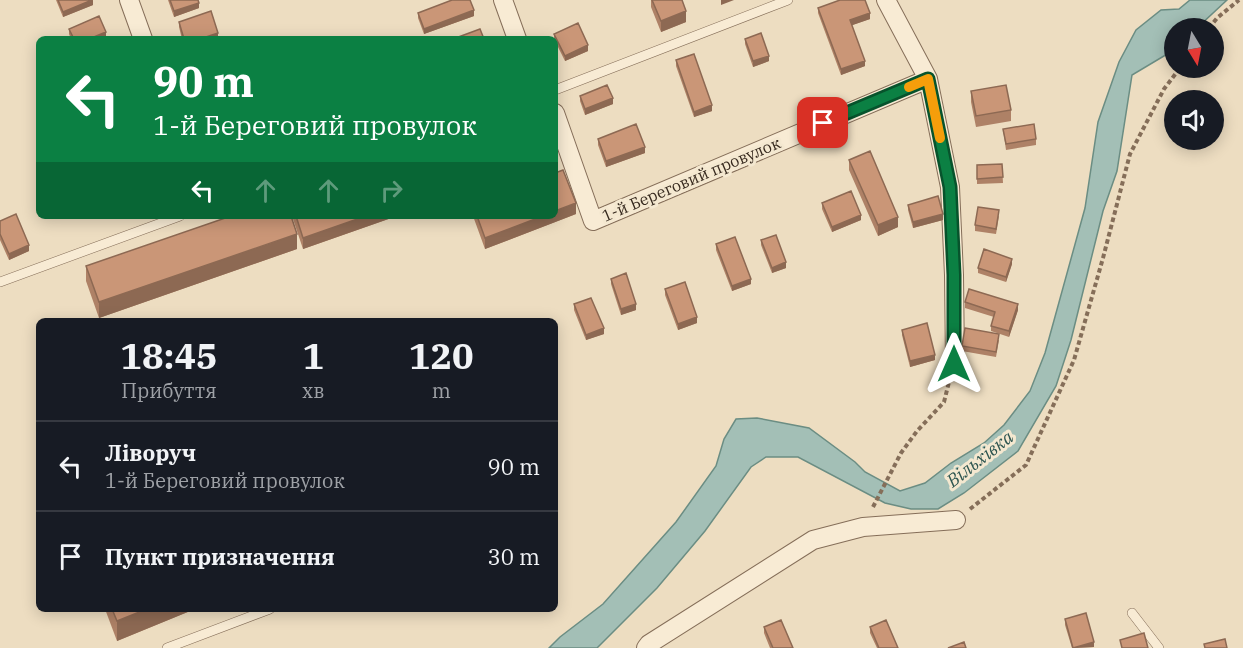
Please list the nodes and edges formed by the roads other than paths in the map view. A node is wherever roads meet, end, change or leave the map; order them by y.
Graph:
1 (129, 0) edge
2 (503, 0) edge
3 (788, 0) edge
4 (886, 0) edge
5 (142, 36) edge
6 (516, 36) edge
7 (928, 79) junction
8 (558, 89) edge
9 (558, 122) edge
10 (172, 219) edge
11 (0, 282) edge
12 (954, 364) road end
13 (956, 520) road end
14 (262, 612) edge
15 (1132, 613) dead end
16 (167, 648) edge
17 (646, 648) edge
18 (1159, 648) edge

1 - 5 street
2 - 6 street
3 - 8 lane
4 - 7 street
7 - 9 street, 1-й Береговий провулок
7 - 12 street
10 - 11 lane
13 - 17 street
14 - 16 lane
15 - 18 lane

